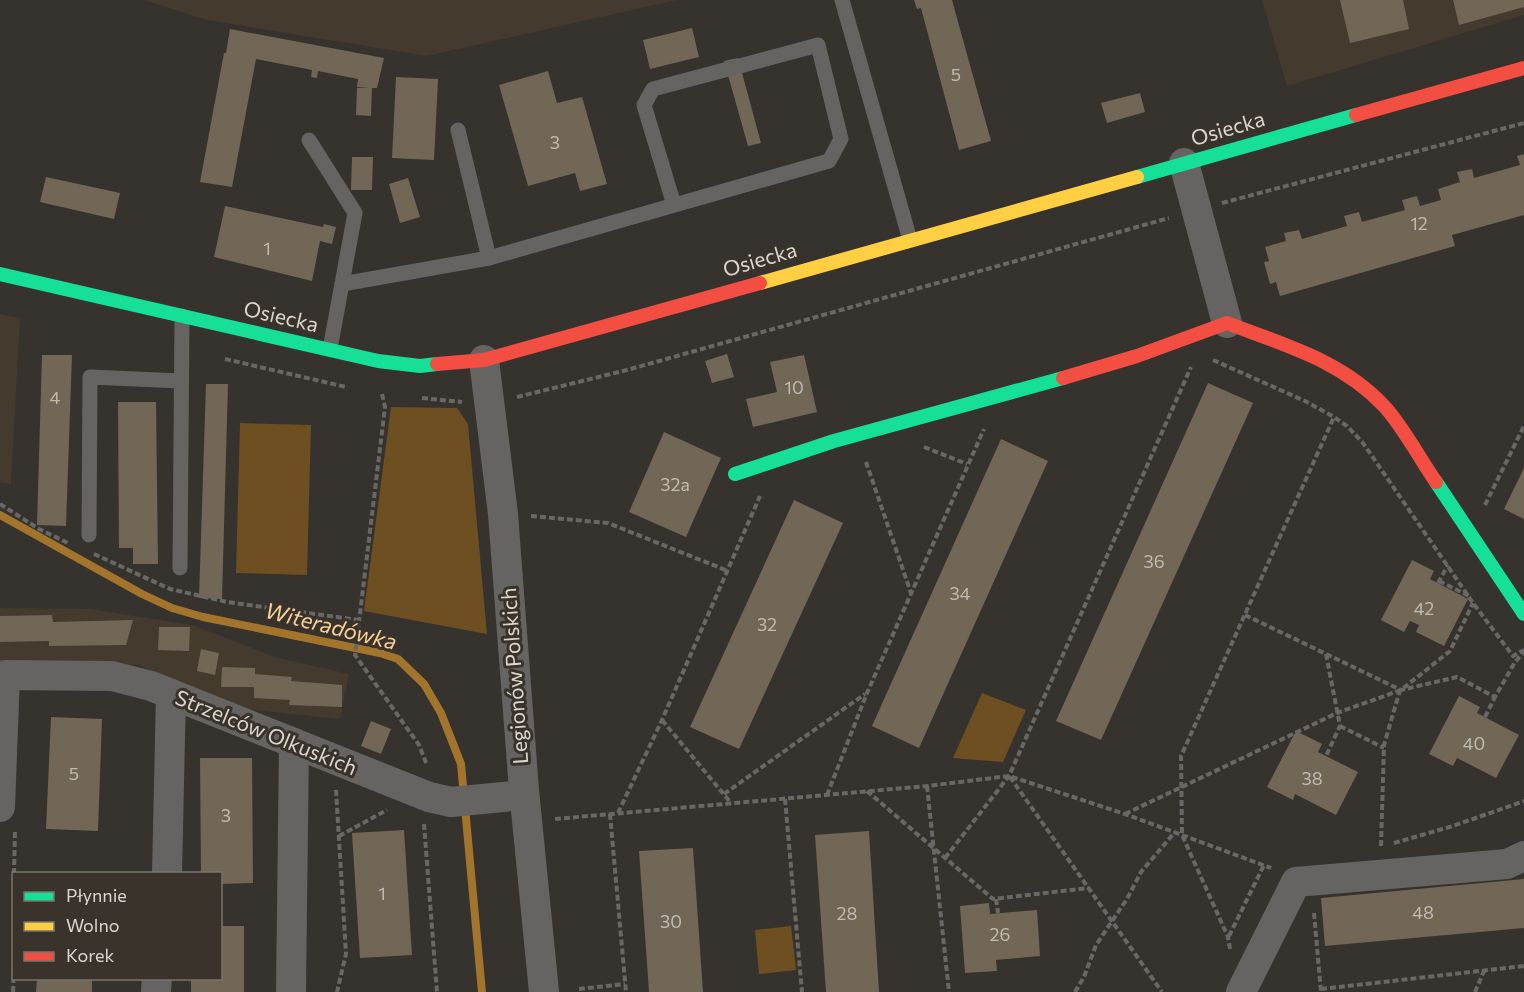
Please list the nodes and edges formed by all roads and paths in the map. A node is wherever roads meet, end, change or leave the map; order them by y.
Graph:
1 (842, 0) edge
2 (1524, 68) edge
3 (1524, 123) edge
4 (458, 129) dead end
5 (309, 140) dead end
6 (1184, 164) junction
7 (674, 205) junction
8 (1196, 210) junction
9 (910, 240) junction
10 (489, 258) junction
11 (0, 274) edge
12 (342, 284) junction
13 (182, 316) junction
14 (1227, 323) junction
15 (330, 350) junction
16 (1206, 357) dead end
17 (484, 360) junction
18 (1192, 364) dead end
19 (181, 381) junction
20 (382, 394) dead end
21 (489, 404) junction
22 (1334, 417) junction
23 (986, 425) dead end
24 (1524, 426) edge
25 (917, 444) dead end
26 (863, 452) dead end
27 (968, 464) junction
28 (735, 474) dead end
29 (761, 494) dead end
30 (503, 514) junction
31 (1462, 521) junction
32 (88, 535) dead end
33 (1448, 565) junction
34 (180, 568) dead end
35 (728, 571) junction
36 (911, 592) junction
37 (1469, 596) junction
38 (1473, 603) junction
39 (1524, 614) edge
40 (1245, 615) junction
41 (1524, 651) edge
42 (1326, 654) junction
43 (1401, 690) junction
44 (867, 693) junction
45 (171, 694) junction
46 (1495, 696) junction
47 (1337, 713) junction
48 (1485, 717) dead end
49 (662, 720) junction
50 (1340, 726) junction
51 (294, 743) junction
52 (1384, 748) junction
53 (1326, 756) dead end
54 (431, 775) dead end
55 (1009, 776) junction
56 (335, 779) dead end
57 (927, 786) junction
58 (1181, 788) junction
59 (867, 792) junction
60 (724, 794) junction
61 (524, 795) junction
62 (827, 795) junction
63 (785, 799) junction
64 (1524, 801) edge
65 (731, 803) junction
66 (396, 805) dead end
67 (0, 807) edge
68 (618, 813) junction
69 (610, 814) junction
70 (1125, 814) junction
71 (424, 818) dead end
72 (544, 820) dead end
73 (1175, 832) junction
74 (1182, 835) junction
75 (339, 836) junction
76 (1381, 846) junction
77 (1371, 848) dead end
78 (934, 849) junction
79 (1524, 856) edge
80 (945, 858) junction
81 (1264, 865) junction
82 (1279, 871) dead end
83 (167, 872) edge
84 (1089, 888) junction
85 (996, 899) junction
86 (998, 913) dead end
87 (1112, 921) junction
88 (1228, 937) junction
89 (1231, 958) dead end
90 (1524, 966) edge
91 (1485, 970) junction
92 (625, 984) junction
93 (579, 989) dead end
94 (291, 992) edge
95 (337, 992) edge
96 (436, 992) edge
97 (544, 992) edge
98 (626, 992) edge
99 (802, 992) edge
100 (949, 992) edge
101 (1075, 992) edge
102 (1162, 992) edge
103 (1241, 992) edge
104 (1321, 992) edge
105 (1475, 992) edge

1 - 9 lane
2 - 6 street, Osiecka
3 - 8 path
4 - 10 lane
5 - 12 lane
6 - 8 street
6 - 9 street, Osiecka
7 - 7 lane
7 - 10 lane
8 - 14 street
8 - 21 path
9 - 17 street, Osiecka
10 - 12 lane
11 - 13 street, Osiecka
12 - 15 lane
13 - 15 street, Osiecka
13 - 19 lane
14 - 28 street
14 - 31 street
15 - 17 street, Osiecka
16 - 22 path
17 - 21 street, Legionów Polskich
18 - 55 path
19 - 32 lane
19 - 34 lane
20 - 54 path
21 - 30 street, Legionów Polskich
22 - 33 path
22 - 40 path
23 - 27 path
24 - 31 path
25 - 27 path
26 - 36 path
27 - 36 path
29 - 35 path
30 - 35 path
30 - 61 street, Legionów Polskich
31 - 39 street
33 - 37 path
33 - 37 path
35 - 49 path
36 - 44 path
37 - 38 path
38 - 41 path
38 - 43 path
40 - 42 path
40 - 58 path
41 - 46 path
42 - 43 path
42 - 47 path
43 - 46 path
43 - 47 path
43 - 52 path
44 - 60 path
44 - 62 path
45 - 51 street, Strzelców Olkuskich
45 - 67 street, Strzelców Olkuskich
45 - 83 street
46 - 48 path
47 - 50 path
47 - 58 path
49 - 60 path
49 - 68 path
50 - 52 path
50 - 53 path
51 - 61 street, Strzelców Olkuskich
51 - 94 street
52 - 76 path
55 - 57 path
55 - 70 path
55 - 80 path
55 - 84 path
56 - 75 path
57 - 59 path
57 - 78 path
58 - 70 path
58 - 74 path
59 - 62 path
59 - 78 path
60 - 65 path
61 - 97 street, Legionów Polskich
62 - 63 path
63 - 65 path
63 - 99 path
64 - 76 path
65 - 68 path
66 - 75 path
68 - 69 path
69 - 72 path
69 - 92 path
70 - 73 path
71 - 96 path
73 - 74 path
73 - 87 path
74 - 81 path
74 - 88 path
75 - 95 path
76 - 77 path
78 - 80 path
78 - 100 path
79 - 103 street
80 - 85 path
81 - 82 path
81 - 88 path
84 - 85 path
84 - 87 path
85 - 86 path
87 - 101 path
87 - 102 path
88 - 89 path
90 - 91 path
91 - 104 path
91 - 105 path
92 - 93 path
92 - 98 path

